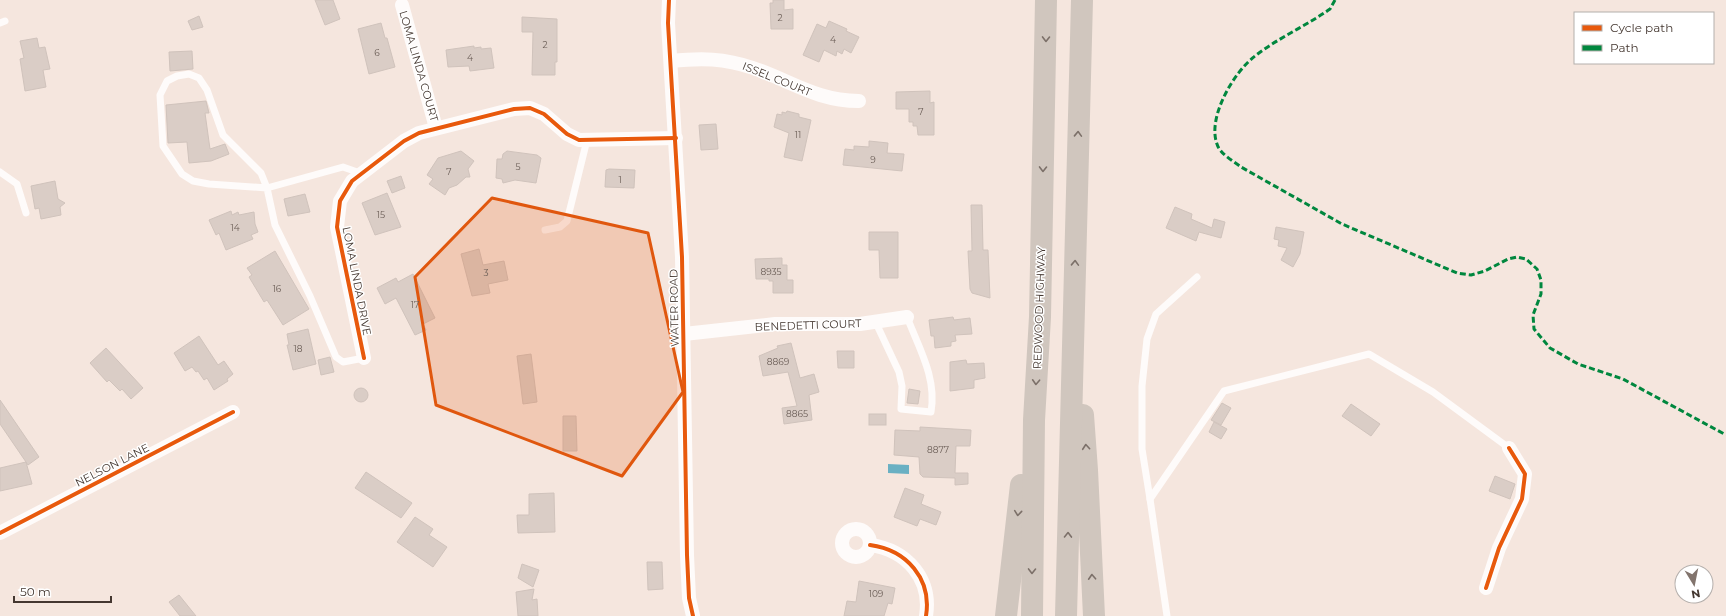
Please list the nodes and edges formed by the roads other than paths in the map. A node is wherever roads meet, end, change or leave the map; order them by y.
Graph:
1 (669, 0) edge
2 (1046, 0) edge
3 (1082, 0) edge
4 (402, 5) dead end
5 (671, 61) junction
6 (859, 101) dead end
7 (436, 128) junction
8 (676, 138) junction
9 (588, 140) junction
10 (0, 172) edge
11 (360, 173) junction
12 (267, 188) junction
13 (26, 213) dead end
14 (545, 230) dead end
15 (1197, 277) dead end
16 (1074, 302) junction
17 (907, 317) joint
18 (876, 323) junction
19 (684, 334) junction
20 (364, 358) joint
21 (233, 412) dead end
22 (1034, 420) junction
23 (1509, 448) joint
24 (1150, 499) junction
25 (0, 533) edge
26 (870, 545) dead end
27 (1486, 588) dead end
28 (693, 616) edge
29 (926, 616) edge
30 (1006, 616) edge
31 (1032, 616) edge
32 (1066, 616) edge
33 (1094, 616) edge
34 (1167, 616) edge

1 - 5 street, WATER ROAD
2 -> 22 highway, REDWOOD HIGHWAY
16 -> 3 highway
4 - 7 street, LOMA LINDA COURT
5 - 6 street, ISSEL COURT
5 - 8 street, WATER ROAD
7 - 9 street, LOMA LINDA DRIVE
7 - 11 street, LOMA LINDA DRIVE
8 - 9 street, LOMA LINDA DRIVE
8 - 19 street, WATER ROAD
9 - 14 lane
10 - 13 lane
11 - 12 lane
11 - 20 street, LOMA LINDA DRIVE
12 - 12 lane
12 - 20 lane
15 - 24 lane
32 -> 16 highway
33 -> 16 highway
17 - 18 street, BENEDETTI COURT
17 - 18 lane
18 - 19 street, BENEDETTI COURT
19 - 28 street, WATER ROAD
21 - 25 street, NELSON LANE
22 -> 30 highway
22 -> 31 highway, REDWOOD HIGHWAY
23 - 24 lane
23 - 27 street
24 - 34 lane
26 - 29 street

